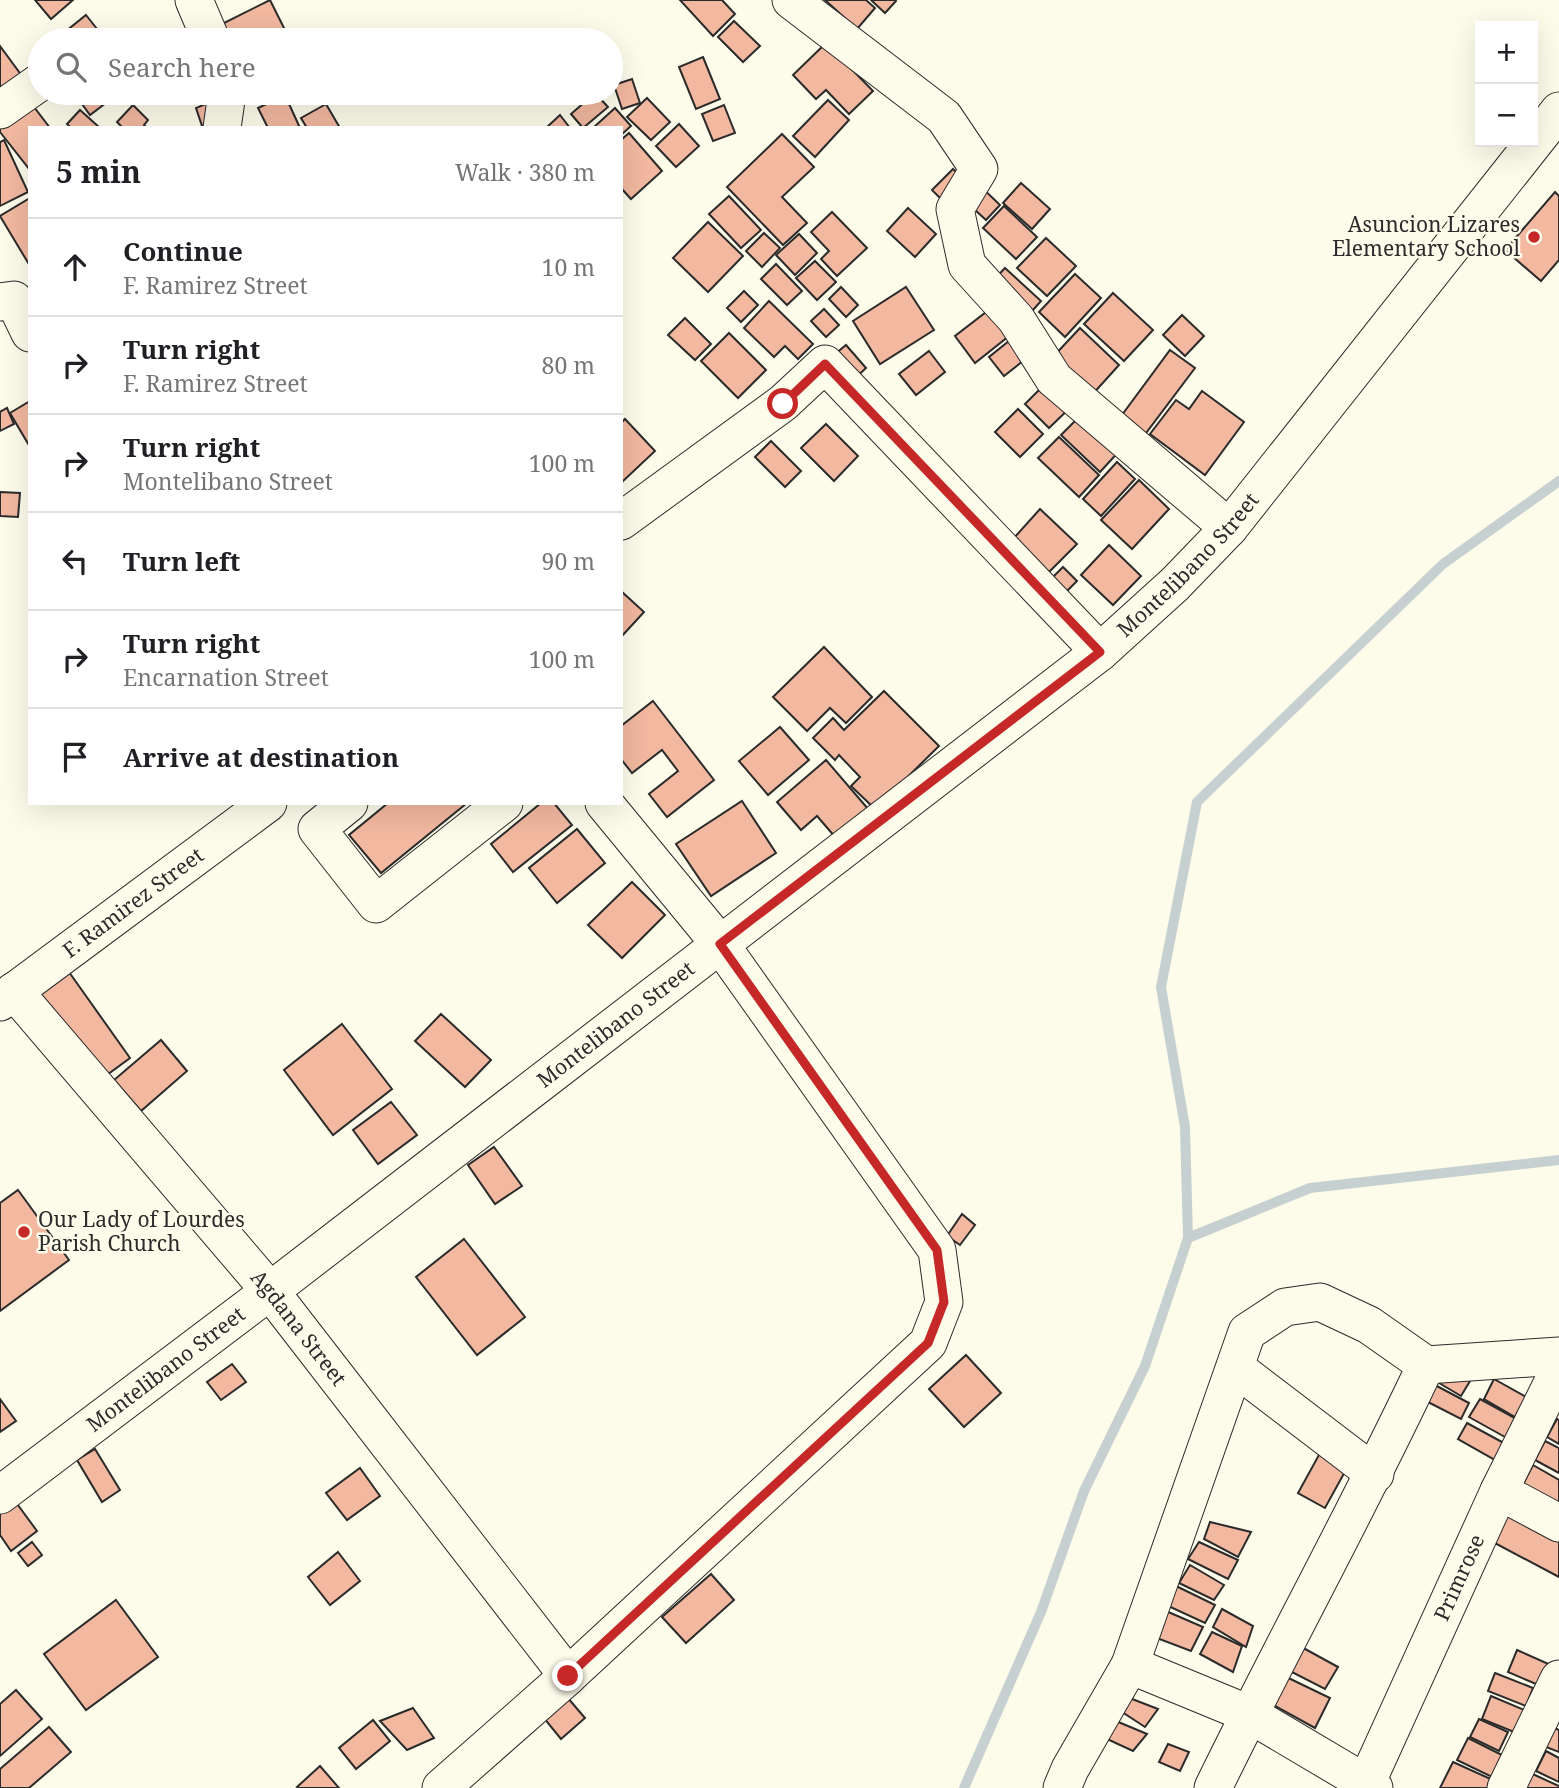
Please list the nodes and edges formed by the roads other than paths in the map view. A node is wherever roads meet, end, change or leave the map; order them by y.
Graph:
1 (194, 0) edge
2 (791, 0) edge
3 (206, 28) edge
4 (28, 90) edge
5 (225, 105) edge
6 (0, 110) edge
7 (1559, 111) edge
8 (222, 126) edge
9 (15, 297) edge
10 (28, 328) edge
11 (623, 520) edge
12 (1229, 528) junction
13 (1100, 652) junction
14 (265, 805) edge
15 (347, 805) edge
16 (501, 805) edge
17 (606, 805) edge
18 (720, 944) junction
19 (7, 996) edge
20 (270, 1291) junction
21 (1559, 1356) edge
22 (1426, 1365) junction
23 (1236, 1368) junction
24 (1559, 1370) edge
25 (1375, 1474) junction
26 (1499, 1491) junction
27 (0, 1495) edge
28 (1559, 1523) edge
29 (1130, 1665) junction
30 (568, 1676) junction
31 (1559, 1679) edge
32 (1249, 1714) junction
33 (1368, 1786) edge
34 (441, 1788) edge
35 (1062, 1788) edge
36 (1213, 1788) edge
37 (1506, 1788) edge

1 - 3 street
2 - 12 street
4 - 6 street
5 - 8 street
7 - 12 street, Montelibano Street
9 - 10 street
11 - 13 street
12 - 13 street, Montelibano Street
13 - 18 street, Montelibano Street
14 - 19 street, F. Ramirez Street
15 - 16 street
17 - 18 street
18 - 20 street, Montelibano Street
18 - 30 street
19 - 20 street, Agdana Street
20 - 27 street, Montelibano Street
20 - 30 street, Agdana Street
21 - 22 street
22 - 23 street
22 - 25 street
23 - 25 street
23 - 29 street
24 - 26 street, Primrose
25 - 32 street
26 - 28 street
26 - 33 street, Primrose
29 - 32 street
29 - 35 street
30 - 34 street
31 - 37 street
32 - 33 street
32 - 36 street

